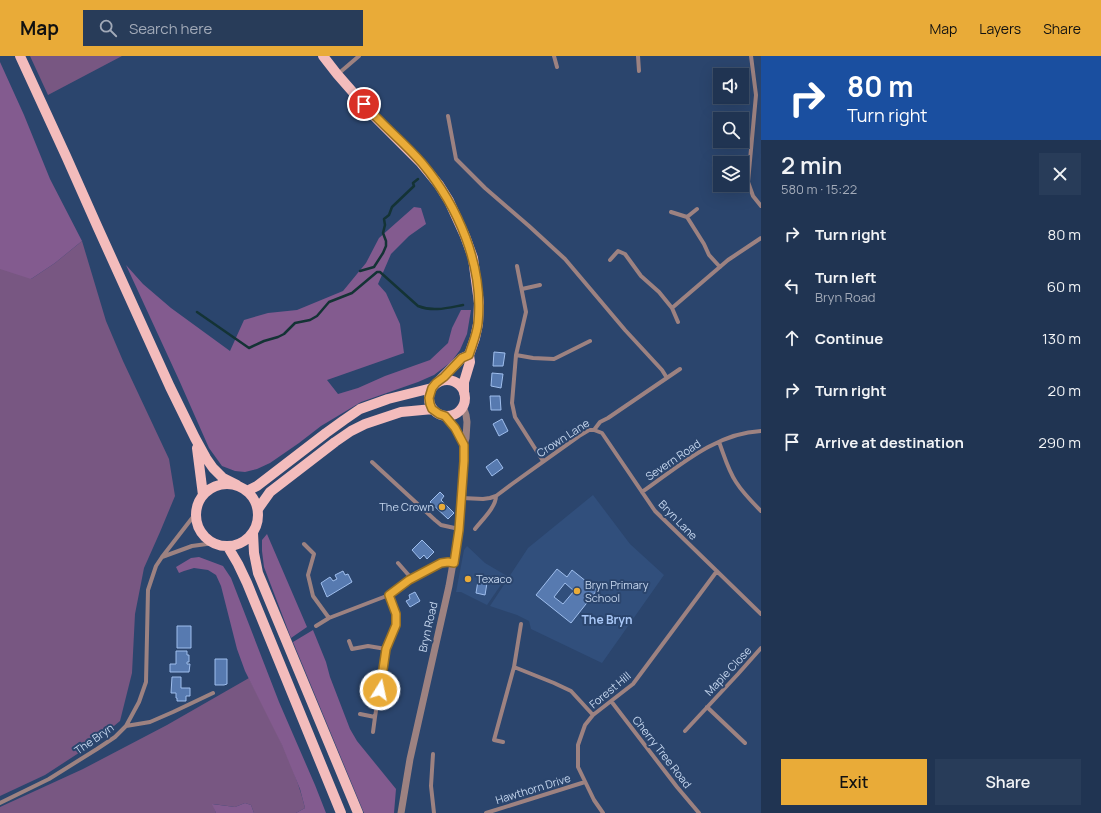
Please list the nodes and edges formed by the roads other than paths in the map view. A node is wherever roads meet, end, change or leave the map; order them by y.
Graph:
1 (20, 56) edge
2 (323, 56) edge
3 (358, 56) edge
4 (554, 56) edge
5 (638, 56) edge
6 (751, 56) edge
7 (557, 67) dead end
8 (639, 71) dead end
9 (337, 74) junction
10 (448, 116) dead end
11 (761, 206) edge
12 (697, 209) dead end
13 (671, 212) dead end
14 (687, 216) junction
15 (761, 238) edge
16 (610, 260) dead end
17 (517, 266) dead end
18 (720, 267) junction
19 (540, 285) dead end
20 (522, 289) junction
21 (672, 308) junction
22 (678, 322) dead end
23 (590, 342) dead end
24 (469, 355) junction
25 (516, 355) junction
26 (680, 369) dead end
27 (667, 378) junction
28 (434, 386) junction
29 (464, 393) junction
30 (464, 406) junction
31 (432, 409) junction
32 (445, 416) junction
33 (594, 430) junction
34 (761, 431) edge
35 (195, 438) junction
36 (719, 442) junction
37 (464, 445) junction
38 (543, 461) junction
39 (372, 462) dead end
40 (237, 485) junction
41 (247, 491) junction
42 (642, 492) junction
43 (203, 495) junction
44 (496, 496) junction
45 (462, 498) junction
46 (258, 509) junction
47 (761, 511) edge
48 (196, 513) junction
49 (476, 529) dead end
50 (459, 530) junction
51 (253, 534) junction
52 (214, 544) junction
53 (304, 544) dead end
54 (228, 546) junction
55 (162, 557) junction
56 (398, 563) dead end
57 (454, 563) junction
58 (717, 572) junction
59 (412, 579) junction
60 (389, 595) junction
61 (761, 614) edge
62 (329, 618) junction
63 (521, 624) dead end
64 (316, 626) dead end
65 (349, 641) dead end
66 (761, 648) edge
67 (386, 649) junction
68 (514, 667) junction
69 (213, 693) dead end
70 (611, 701) junction
71 (707, 706) junction
72 (360, 714) dead end
73 (593, 715) junction
74 (374, 717) junction
75 (126, 726) junction
76 (685, 731) dead end
77 (373, 732) dead end
78 (503, 742) dead end
79 (745, 743) dead end
80 (433, 754) dead end
81 (585, 782) junction
82 (0, 803) edge
83 (341, 813) edge
84 (358, 813) edge
85 (401, 813) edge
86 (434, 813) edge
87 (486, 813) edge
88 (603, 813) edge
89 (699, 813) edge

1 - 35 main road
2 - 9 main road
3 - 9 street
4 - 7 street
5 - 8 street
6 - 11 street
9 - 24 main road
10 - 27 street
12 - 14 street
13 - 14 street
14 - 18 street
15 - 18 street
16 - 21 street
17 - 20 street
18 - 21 street
19 - 20 street
20 - 25 street
21 - 22 street
23 - 25 street
24 - 28 main road
24 - 29 main road
25 - 38 street
26 - 27 street, Crown Lane
27 - 33 street, Crown Lane
28 - 29 main road
28 - 31 main road
28 - 41 main road
29 - 30 main road
30 - 32 main road
30 - 37 street, Bryn Road
31 - 32 main road
31 - 46 main road
32 - 37 street
33 - 38 street, Crown Lane
33 - 42 street, Bryn Lane
34 - 36 street, Severn Road
35 - 40 main road
35 - 43 main road
36 - 42 street, Severn Road
36 - 47 street
37 - 45 street, Bryn Road
38 - 44 street, Crown Lane
39 - 50 street
40 - 41 main road
40 - 43 main road
41 - 46 main road
42 - 58 street, Bryn Lane
43 - 48 main road
44 - 45 street, Crown Lane
44 - 49 street, Crown Lane
45 - 50 street, Bryn Road
46 - 51 main road
48 - 52 main road
48 - 55 street, The Bryn
50 - 57 street, Bryn Road
51 - 54 main road
51 - 84 main road
52 - 54 main road
52 - 55 street
53 - 62 street
54 - 83 main road
55 - 75 street, The Bryn
56 - 59 street
57 - 59 street
57 - 85 street, Bryn Road
58 - 61 street, Bryn Lane
58 - 70 street, Forest Hill
59 - 60 street
60 - 62 street
60 - 67 street
62 - 64 street
63 - 68 street
65 - 67 street
66 - 71 street, Maple Close
67 - 74 street
68 - 73 street
68 - 78 street
69 - 75 street
70 - 73 street, Forest Hill
70 - 89 street, Cherry Tree Road
71 - 76 street, Maple Close
71 - 79 street, Maple Close
72 - 74 street
73 - 81 street, Forest Hill
74 - 77 street
75 - 82 street, The Bryn
80 - 86 street
81 - 87 street, Hawthorn Drive
81 - 88 street, Forest Hill

